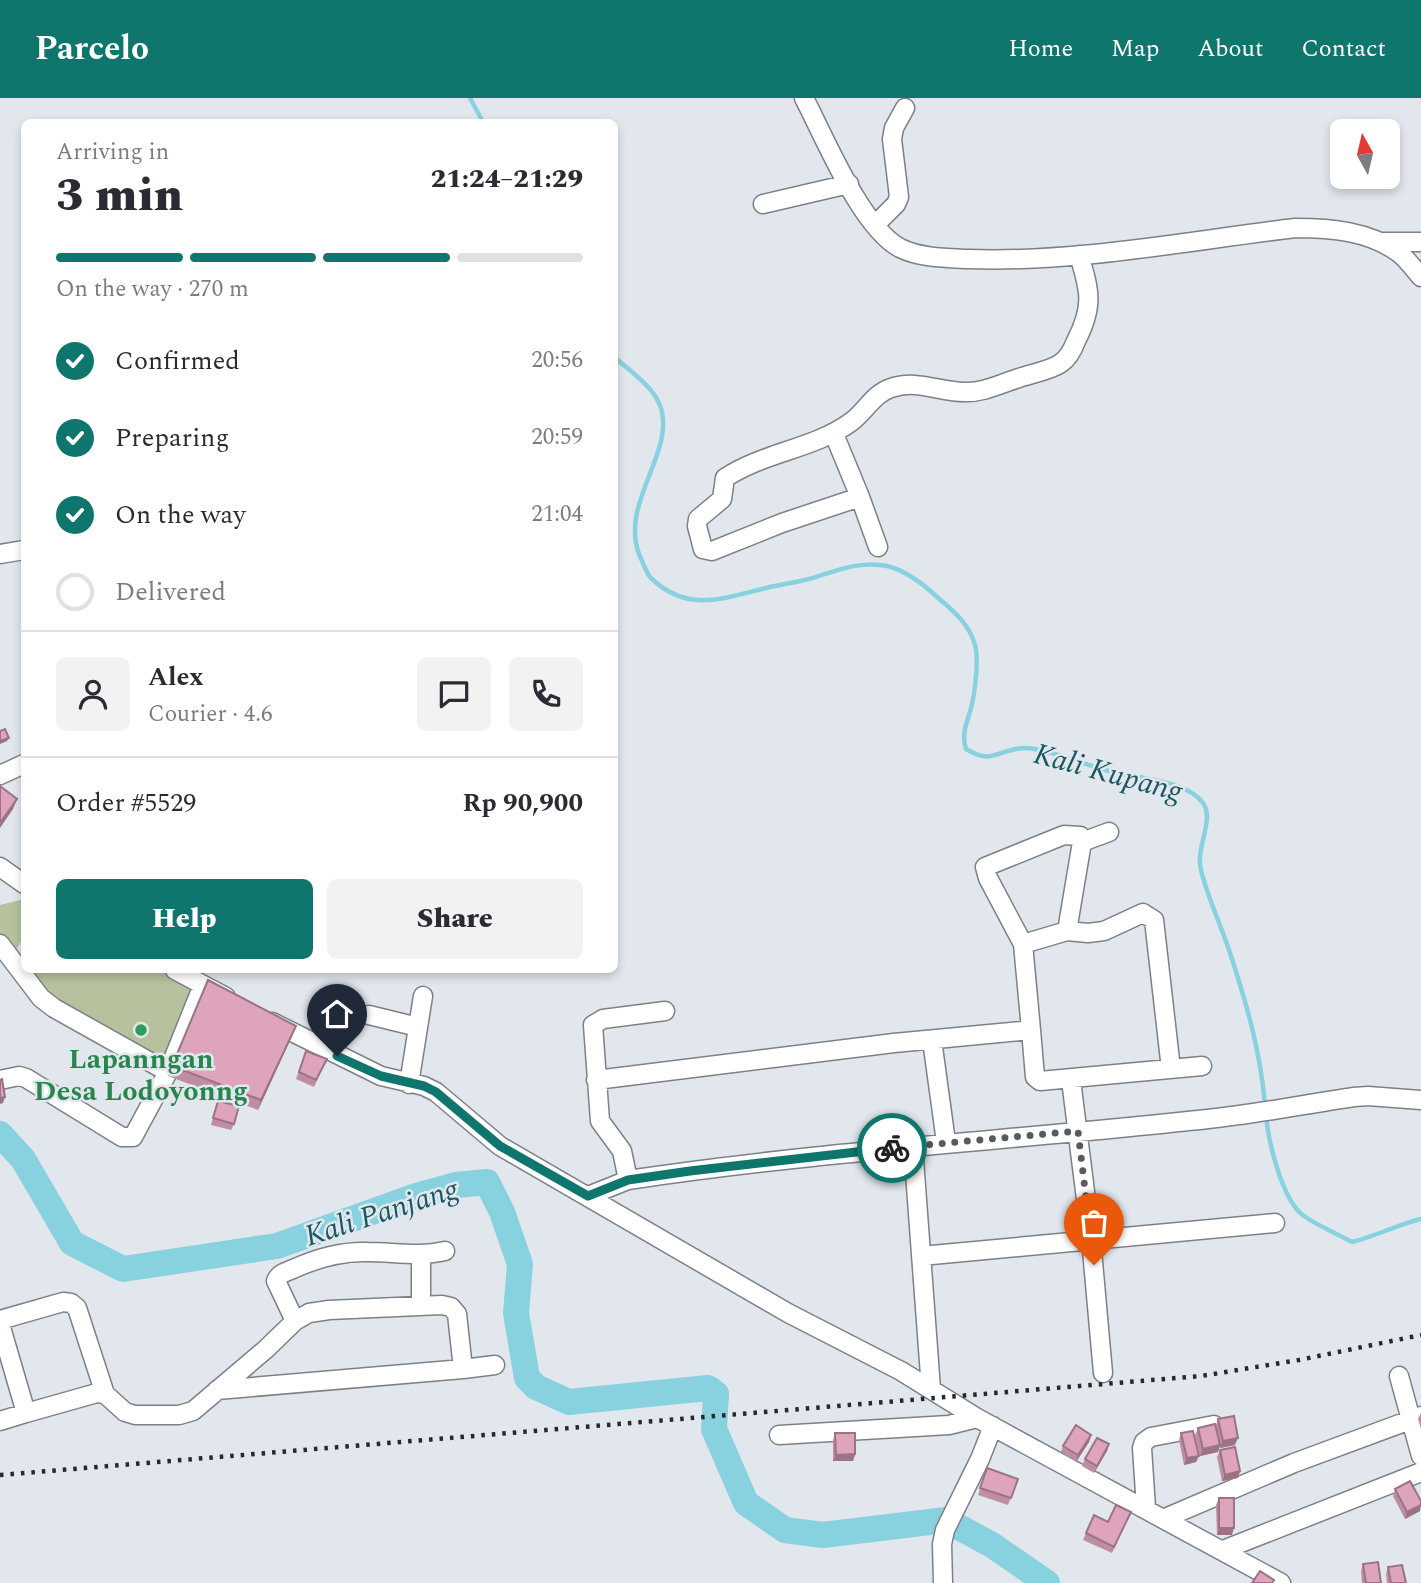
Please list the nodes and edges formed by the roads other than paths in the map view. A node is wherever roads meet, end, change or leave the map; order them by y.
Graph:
1 (804, 98) edge
2 (905, 108) dead end
3 (849, 184) junction
4 (763, 204) dead end
5 (875, 225) junction
6 (1380, 242) junction
7 (1421, 242) edge
8 (1079, 255) junction
9 (1421, 277) edge
10 (834, 434) junction
11 (860, 497) junction
12 (878, 547) dead end
13 (21, 550) edge
14 (0, 554) edge
15 (21, 765) edge
16 (0, 775) edge
17 (1109, 832) dead end
18 (1082, 842) junction
19 (0, 867) edge
20 (21, 882) edge
21 (1068, 931) junction
22 (1023, 944) junction
23 (0, 945) edge
24 (21, 972) edge
25 (22, 973) edge
26 (181, 973) edge
27 (203, 985) junction
28 (423, 996) dead end
29 (665, 1011) dead end
30 (369, 1015) dead end
31 (418, 1027) junction
32 (1031, 1030) junction
33 (932, 1040) junction
34 (1202, 1066) dead end
35 (1171, 1069) junction
36 (168, 1072) junction
37 (0, 1080) edge
38 (596, 1080) junction
39 (1071, 1080) junction
40 (409, 1084) junction
41 (1421, 1100) edge
42 (1078, 1131) junction
43 (946, 1142) junction
44 (913, 1146) junction
45 (628, 1180) junction
46 (588, 1196) junction
47 (1275, 1223) dead end
48 (1091, 1238) junction
49 (445, 1251) dead end
50 (421, 1255) junction
51 (921, 1256) junction
52 (421, 1306) junction
53 (295, 1321) junction
54 (0, 1322) edge
55 (495, 1365) dead end
56 (463, 1369) junction
57 (1103, 1373) dead end
58 (1399, 1376) dead end
59 (931, 1389) junction
60 (217, 1391) junction
61 (105, 1394) junction
62 (26, 1413) junction
63 (1416, 1418) edge
64 (0, 1421) edge
65 (985, 1422) junction
66 (1214, 1425) edge
67 (779, 1435) dead end
68 (1421, 1456) edge
69 (1421, 1472) edge
70 (1146, 1508) junction
71 (1163, 1519) junction
72 (1223, 1550) junction
73 (943, 1583) edge
74 (1281, 1583) edge

1 - 3 street
2 - 5 street
3 - 4 street
3 - 5 street
5 - 8 street
6 - 7 street
6 - 8 street
6 - 9 street
8 - 10 street
10 - 11 street
10 - 11 street
11 - 12 street
13 - 14 street
15 - 16 street
17 - 18 street
18 - 21 street
18 - 22 street
19 - 20 street
21 - 22 street
21 - 35 street
22 - 32 street
23 - 24 street
25 - 36 street
26 - 27 street
27 - 36 street
27 - 40 street
28 - 31 street
29 - 38 street
30 - 31 street
31 - 40 street
32 - 33 street
32 - 39 street
33 - 38 street
33 - 43 street
34 - 35 street
35 - 39 street
36 - 37 street
38 - 45 street
39 - 42 street
40 - 46 street
41 - 42 street
42 - 43 street
42 - 48 street
43 - 44 street
44 - 45 street
44 - 51 street
45 - 46 street
46 - 59 street
47 - 48 street
48 - 51 street
48 - 57 street
49 - 50 street
50 - 52 street
50 - 53 street
51 - 59 street
52 - 53 street
52 - 56 street
53 - 60 street
54 - 61 street
54 - 62 street
55 - 56 street
56 - 60 street
58 - 63 street
59 - 65 street
60 - 61 street
61 - 62 street
62 - 64 street
63 - 68 street
63 - 71 street
65 - 67 street
65 - 70 street
65 - 73 street
66 - 70 street
69 - 72 street
70 - 71 street
71 - 72 street
72 - 74 street

